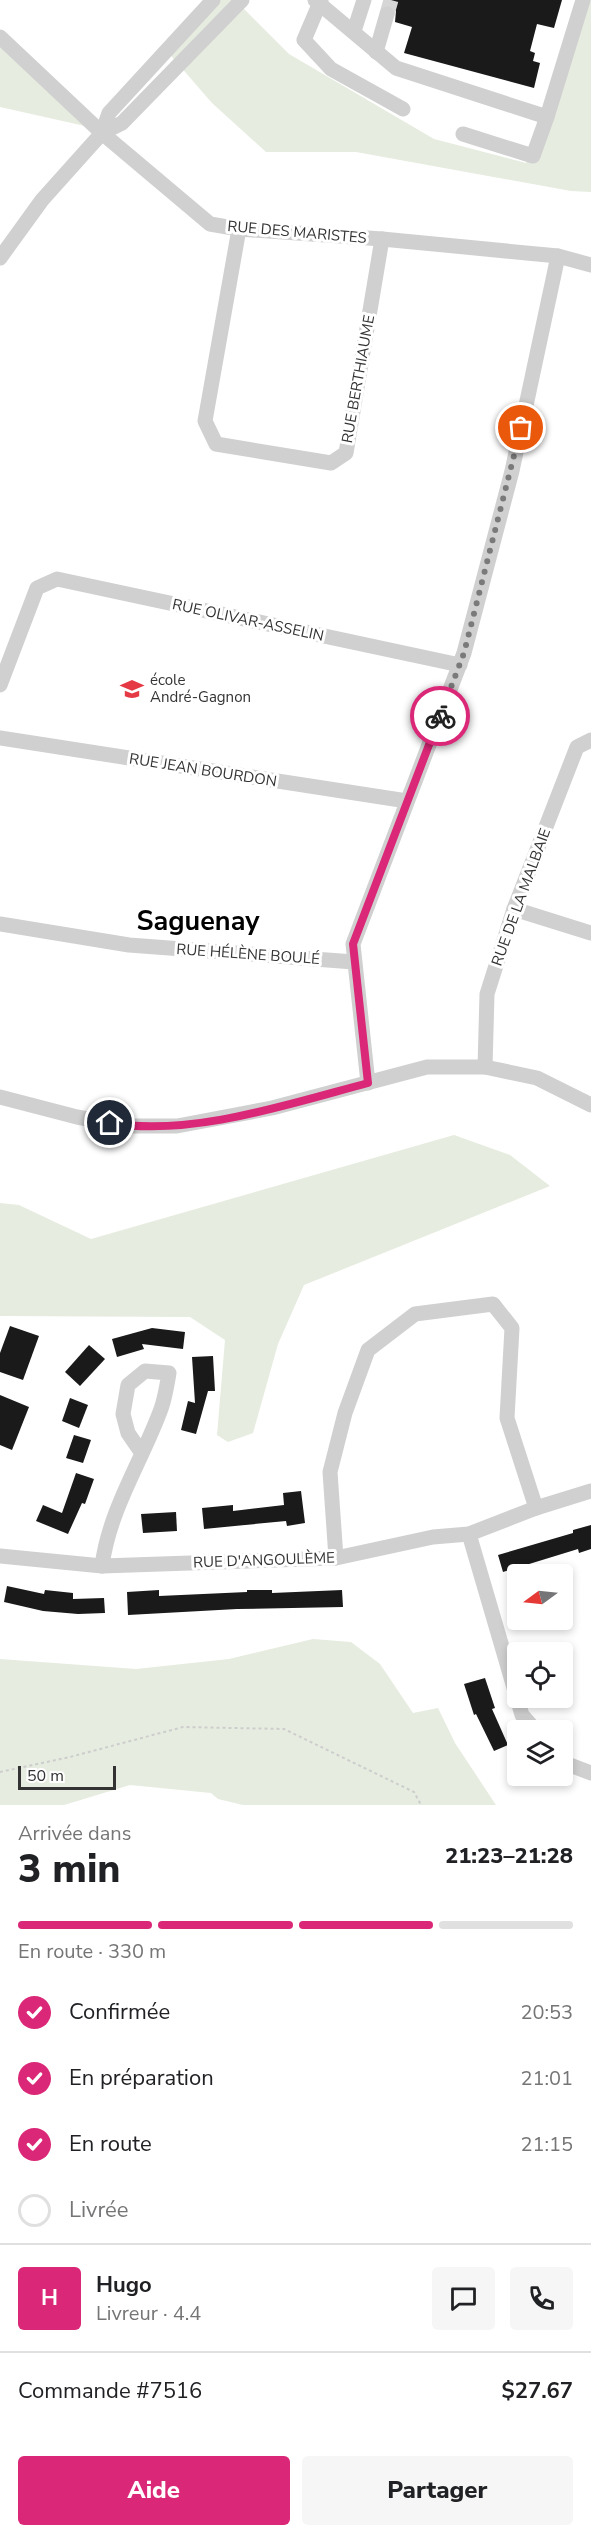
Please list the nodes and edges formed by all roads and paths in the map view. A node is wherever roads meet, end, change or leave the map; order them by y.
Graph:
1 (213, 0) edge
2 (242, 0) edge
3 (364, 0) edge
4 (583, 0) edge
5 (318, 1) edge
6 (387, 14) tunnel mouth
7 (354, 31) junction
8 (0, 37) edge
9 (376, 52) junction
10 (403, 109) dead end
11 (547, 117) junction
12 (102, 133) junction
13 (463, 134) dead end
14 (239, 228) junction
15 (382, 239) junction
16 (558, 256) junction
17 (0, 258) edge
18 (591, 265) edge
19 (460, 665) junction
20 (0, 686) edge
21 (0, 738) edge
22 (591, 740) edge
23 (407, 801) junction
24 (514, 909) junction
25 (0, 924) edge
26 (591, 933) edge
27 (354, 962) junction
28 (485, 1067) junction
29 (368, 1083) junction
30 (0, 1097) edge
31 (591, 1105) edge
32 (141, 1452) junction
33 (591, 1491) edge
34 (536, 1508) junction
35 (469, 1534) junction
36 (0, 1556) edge
37 (336, 1558) junction
38 (102, 1566) junction
39 (526, 1720) edge
40 (573, 1766) edge
41 (0, 1772) edge
42 (591, 1773) edge
43 (420, 1805) edge

1 - 12 street
2 - 12 street
3 - 7 street
4 - 11 street
5 - 7 street
5 - 10 street
6 - 9 street
7 - 9 street
8 - 12 street, RUE DES MARISTES
9 - 11 street
11 - 13 street
12 - 14 street, RUE DES MARISTES
12 - 17 street
14 - 15 street, RUE DES MARISTES
14 - 15 street, RUE BERTHIAUME
15 - 16 street, RUE DES MARISTES
16 - 18 street, RUE DES MARISTES
16 - 19 street
19 - 20 street, RUE OLIVAR-ASSELIN
19 - 23 street
21 - 23 street, RUE JEAN BOURDON
22 - 24 street, RUE DE LA MALBAIE
23 - 27 street
24 - 26 street
24 - 28 street, RUE DE LA MALBAIE
25 - 27 street, RUE HÉLÈNE BOULÉ
27 - 29 street
28 - 29 street
28 - 31 street
29 - 30 street
32 - 32 street
32 - 38 street
33 - 34 street, RUE D'ANGOULÈME
34 - 35 street, RUE D'ANGOULÈME
34 - 37 street
35 - 37 street, RUE D'ANGOULÈME
35 - 39 street
36 - 38 street, RUE D'ANGOULÈME
37 - 38 street, RUE D'ANGOULÈME
40 - 42 street
41 - 43 path

